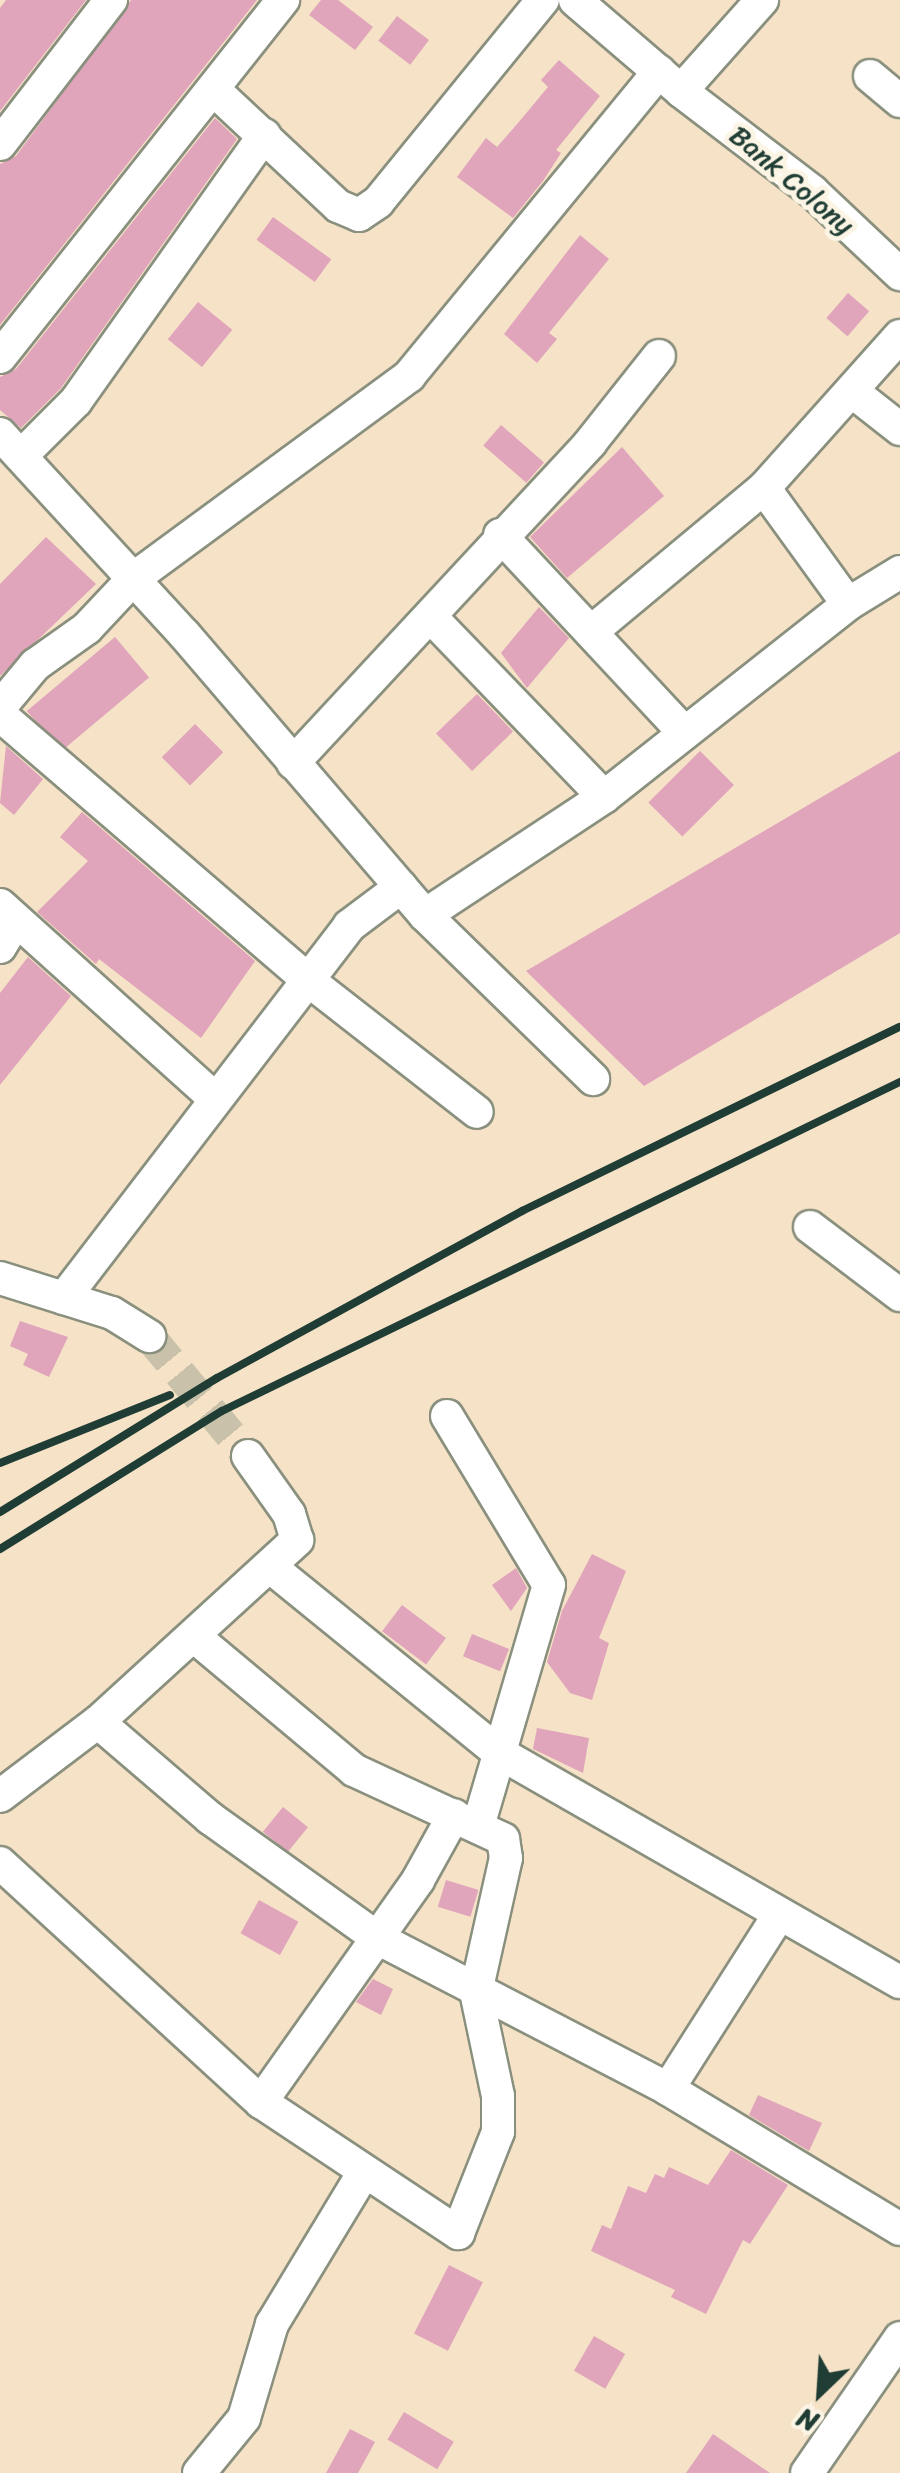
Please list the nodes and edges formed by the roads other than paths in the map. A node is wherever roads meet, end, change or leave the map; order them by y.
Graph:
1 (110, 0) edge
2 (283, 0) edge
3 (543, 0) edge
4 (574, 0) edge
5 (762, 0) edge
6 (870, 76) dead end
7 (670, 81) junction
8 (214, 90) junction
9 (900, 101) edge
10 (264, 135) junction
11 (0, 144) edge
12 (900, 274) edge
13 (900, 336) edge
14 (659, 356) dead end
15 (0, 357) edge
16 (853, 392) junction
17 (900, 429) edge
18 (10, 445) edge
19 (764, 488) junction
20 (500, 536) junction
21 (900, 572) edge
22 (133, 579) junction
23 (848, 604) junction
24 (430, 616) junction
25 (591, 632) junction
26 (0, 707) edge
27 (0, 715) edge
28 (684, 732) junction
29 (293, 763) junction
30 (604, 797) junction
31 (402, 886) junction
32 (425, 916) junction
33 (5, 924) edge
34 (308, 980) junction
35 (593, 1079) dead end
36 (213, 1097) junction
37 (477, 1112) dead end
38 (810, 1227) dead end
39 (0, 1278) edge
40 (900, 1296) edge
41 (64, 1298) junction
42 (150, 1336) tunnel mouth
43 (446, 1416) dead end
44 (248, 1456) tunnel mouth
45 (272, 1569) junction
46 (195, 1637) junction
47 (98, 1722) junction
48 (498, 1752) junction
49 (0, 1796) edge
50 (466, 1821) junction
51 (0, 1863) edge
52 (779, 1915) junction
53 (378, 1939) junction
54 (900, 1982) edge
55 (476, 1992) junction
56 (668, 2089) junction
57 (261, 2102) junction
58 (363, 2174) junction
59 (900, 2229) edge
60 (900, 2338) edge
61 (198, 2473) edge
62 (808, 2473) edge

1 - 11 street
2 - 8 street
3 - 10 street
4 - 7 street, Bank Colony
5 - 7 street
6 - 9 street
7 - 12 street, Bank Colony
7 - 22 street
8 - 10 street
8 - 15 street
10 - 18 street
13 - 16 street
14 - 20 street
16 - 17 street
16 - 19 street
18 - 22 street
19 - 23 street
19 - 25 street
20 - 24 street
20 - 25 street
21 - 23 street
22 - 26 street
22 - 29 street
23 - 28 street
24 - 29 street
24 - 30 street
25 - 28 street
27 - 34 street
28 - 30 street
29 - 31 street
30 - 32 street
31 - 32 street
31 - 34 street
32 - 35 street
33 - 36 street
34 - 36 street
34 - 37 street
36 - 41 street
38 - 40 street
39 - 41 street
41 - 42 street
43 - 48 street
44 - 45 street
45 - 46 street
45 - 48 street
46 - 47 street
46 - 50 street
47 - 49 street
47 - 53 street
48 - 50 street
48 - 52 street
50 - 53 street
50 - 55 street
51 - 57 street
52 - 54 street
52 - 56 street
53 - 55 street
53 - 57 street
55 - 56 street
55 - 58 street
56 - 59 street
57 - 58 street
58 - 61 street
60 - 62 street

